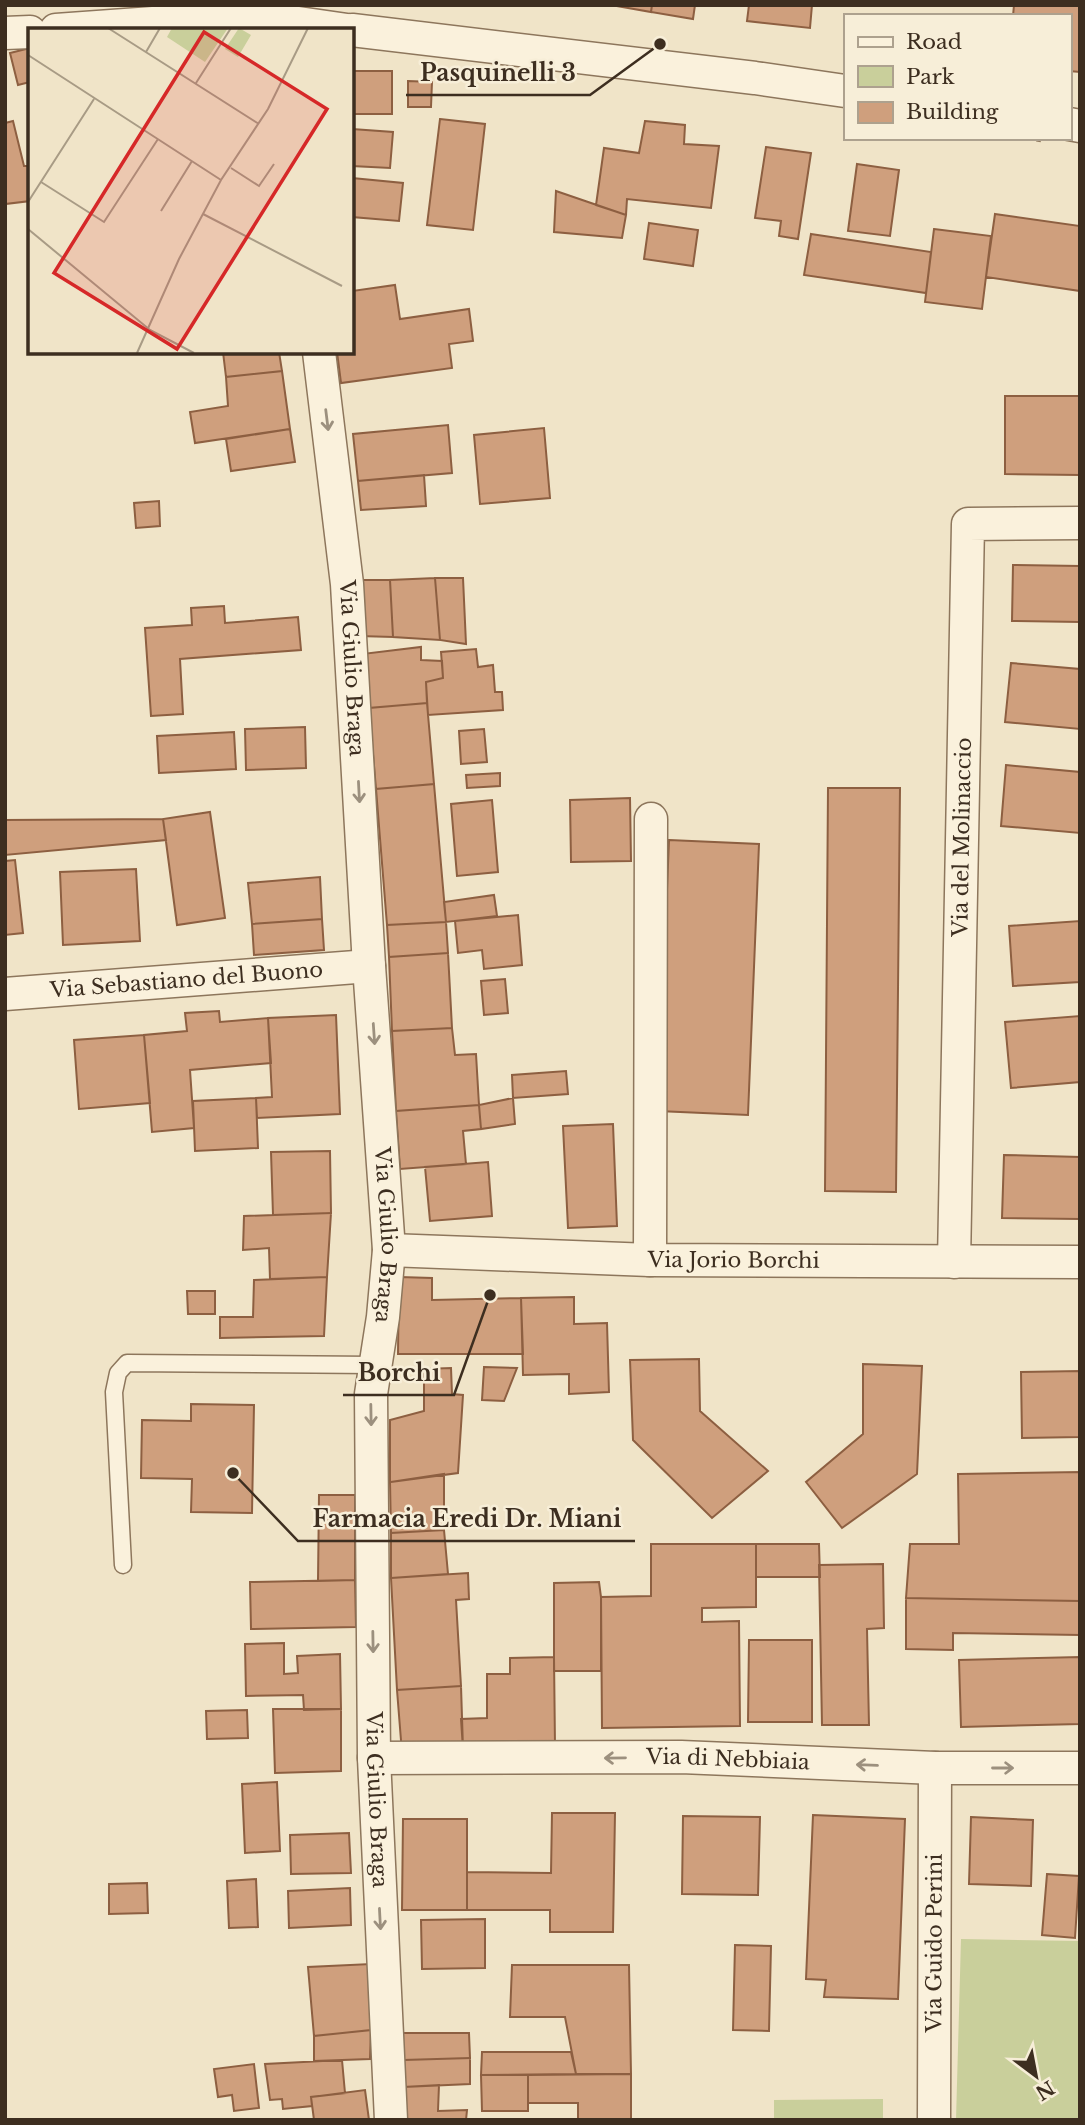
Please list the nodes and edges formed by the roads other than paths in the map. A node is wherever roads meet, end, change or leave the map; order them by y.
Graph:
1 (277, 19) edge
2 (84, 28) edge
3 (337, 28) edge
4 (354, 30) edge
5 (28, 32) edge
6 (5, 33) edge
7 (844, 91) edge
8 (319, 354) edge
9 (1080, 523) edge
10 (650, 819) dead end
11 (369, 966) junction
12 (5, 994) edge
13 (389, 1250) junction
14 (650, 1260) junction
15 (954, 1262) junction
16 (1080, 1262) edge
17 (374, 1365) junction
18 (123, 1565) dead end
19 (374, 1758) junction
20 (935, 1768) junction
21 (1080, 1768) edge
22 (391, 2120) edge
23 (934, 2120) edge

1 - 2 street
1 - 3 street
4 - 7 street
5 - 6 street
8 -> 11 street, Via Giulio Braga
9 - 15 street, Via del Molinaccio
10 - 14 street
11 - 12 street, Via Sebastiano del Buono
11 -> 13 street, Via Giulio Braga
13 - 14 street, Via Jorio Borchi
13 - 17 street, Via Giulio Braga
14 - 15 street, Via Jorio Borchi
15 - 16 street, Via Jorio Borchi
17 - 18 lane
17 -> 19 street, Via Giulio Braga
20 -> 19 street, Via di Nebbiaia
19 -> 22 street, Via Giulio Braga
20 -> 21 street, Via di Nebbiaia
20 - 23 street, Via Guido Perini

